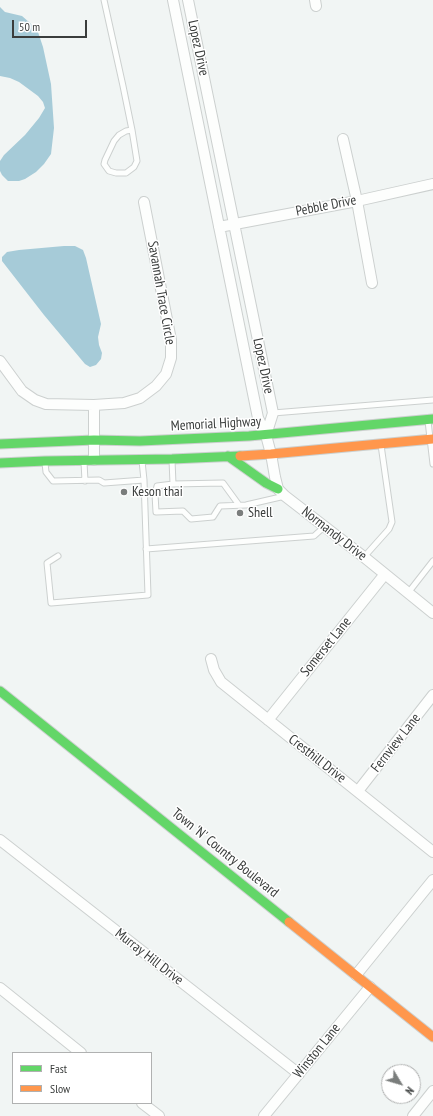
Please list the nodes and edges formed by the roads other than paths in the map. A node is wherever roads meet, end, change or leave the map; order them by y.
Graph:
1 (104, 0) edge
2 (173, 0) edge
3 (188, 0) edge
4 (132, 130) junction
5 (343, 139) dead end
6 (433, 184) edge
7 (357, 201) junction
8 (144, 202) dead end
9 (234, 224) junction
10 (219, 227) junction
11 (372, 283) dead end
12 (0, 361) edge
13 (433, 400) edge
14 (94, 406) junction
15 (272, 413) junction
16 (430, 420) edge
17 (266, 435) junction
18 (94, 440) junction
19 (431, 440) edge
20 (0, 444) edge
21 (381, 444) junction
22 (271, 454) junction
23 (228, 456) junction
24 (172, 459) junction
25 (89, 460) junction
26 (142, 460) junction
27 (45, 461) junction
28 (0, 463) edge
29 (433, 464) edge
30 (85, 480) junction
31 (144, 480) junction
32 (173, 484) junction
33 (282, 493) junction
34 (239, 505) junction
35 (324, 527) junction
36 (146, 549) junction
37 (58, 556) dead end
38 (364, 557) junction
39 (433, 561) edge
40 (385, 574) junction
41 (408, 593) junction
42 (433, 613) edge
43 (211, 659) dead end
44 (0, 691) edge
45 (433, 694) edge
46 (268, 720) junction
47 (358, 791) junction
48 (0, 840) edge
49 (433, 852) edge
50 (433, 880) edge
51 (356, 975) junction
52 (370, 987) junction
53 (0, 988) edge
54 (433, 1037) edge
55 (80, 1052) edge
56 (299, 1074) junction
57 (433, 1091) edge
58 (143, 1104) edge
59 (159, 1116) edge
60 (264, 1116) edge
61 (413, 1116) edge

1 - 4 lane
2 - 10 street, Lopez Drive
3 - 9 street, Lopez Drive
4 - 4 lane
5 - 7 street
6 - 7 street, Pebble Drive
7 - 9 street, Pebble Drive
7 - 11 street
8 - 14 street, Savannah Trace Circle
9 - 10 street, Pebble Drive
9 - 15 street, Lopez Drive
10 - 17 street, Lopez Drive
12 - 14 street, Savannah Trace Circle
13 - 15 lane
14 - 18 street
15 - 17 street, Lopez Drive
16 - 17 main road, Memorial Highway
16 - 19 lane
17 - 18 main road, Memorial Highway
17 - 22 street
18 - 20 main road, Memorial Highway
18 - 25 street
19 - 21 main road
19 - 29 lane
21 - 22 main road
21 - 38 lane
22 - 23 main road
22 - 33 street
23 - 24 main road
23 - 33 main road
24 - 26 main road
24 - 32 lane
25 - 26 main road
25 - 27 main road
25 - 30 lane
26 - 31 lane
27 - 28 main road
27 - 30 lane
30 - 31 lane
31 - 36 lane
32 - 34 lane
32 - 34 lane
33 - 34 lane
33 - 35 street, Normandy Drive
35 - 36 lane
35 - 38 street, Normandy Drive
36 - 37 lane
38 - 40 street, Normandy Drive
39 - 41 lane
40 - 41 street, Normandy Drive
40 - 46 street, Somerset Lane
41 - 42 street, Normandy Drive
43 - 46 street, Cresthill Drive
44 - 51 main road, Town 'N' Country Boulevard
45 - 47 street, Fernview Lane
46 - 47 street, Cresthill Drive
47 - 49 street, Cresthill Drive
48 - 56 street, Murray Hill Drive
50 - 51 street
51 - 52 main road, Town 'N' Country Boulevard
52 - 54 main road, Town 'N' Country Boulevard
52 - 56 street, Winston Lane
53 - 55 street
56 - 60 street, Winston Lane
57 - 61 street
58 - 59 street

